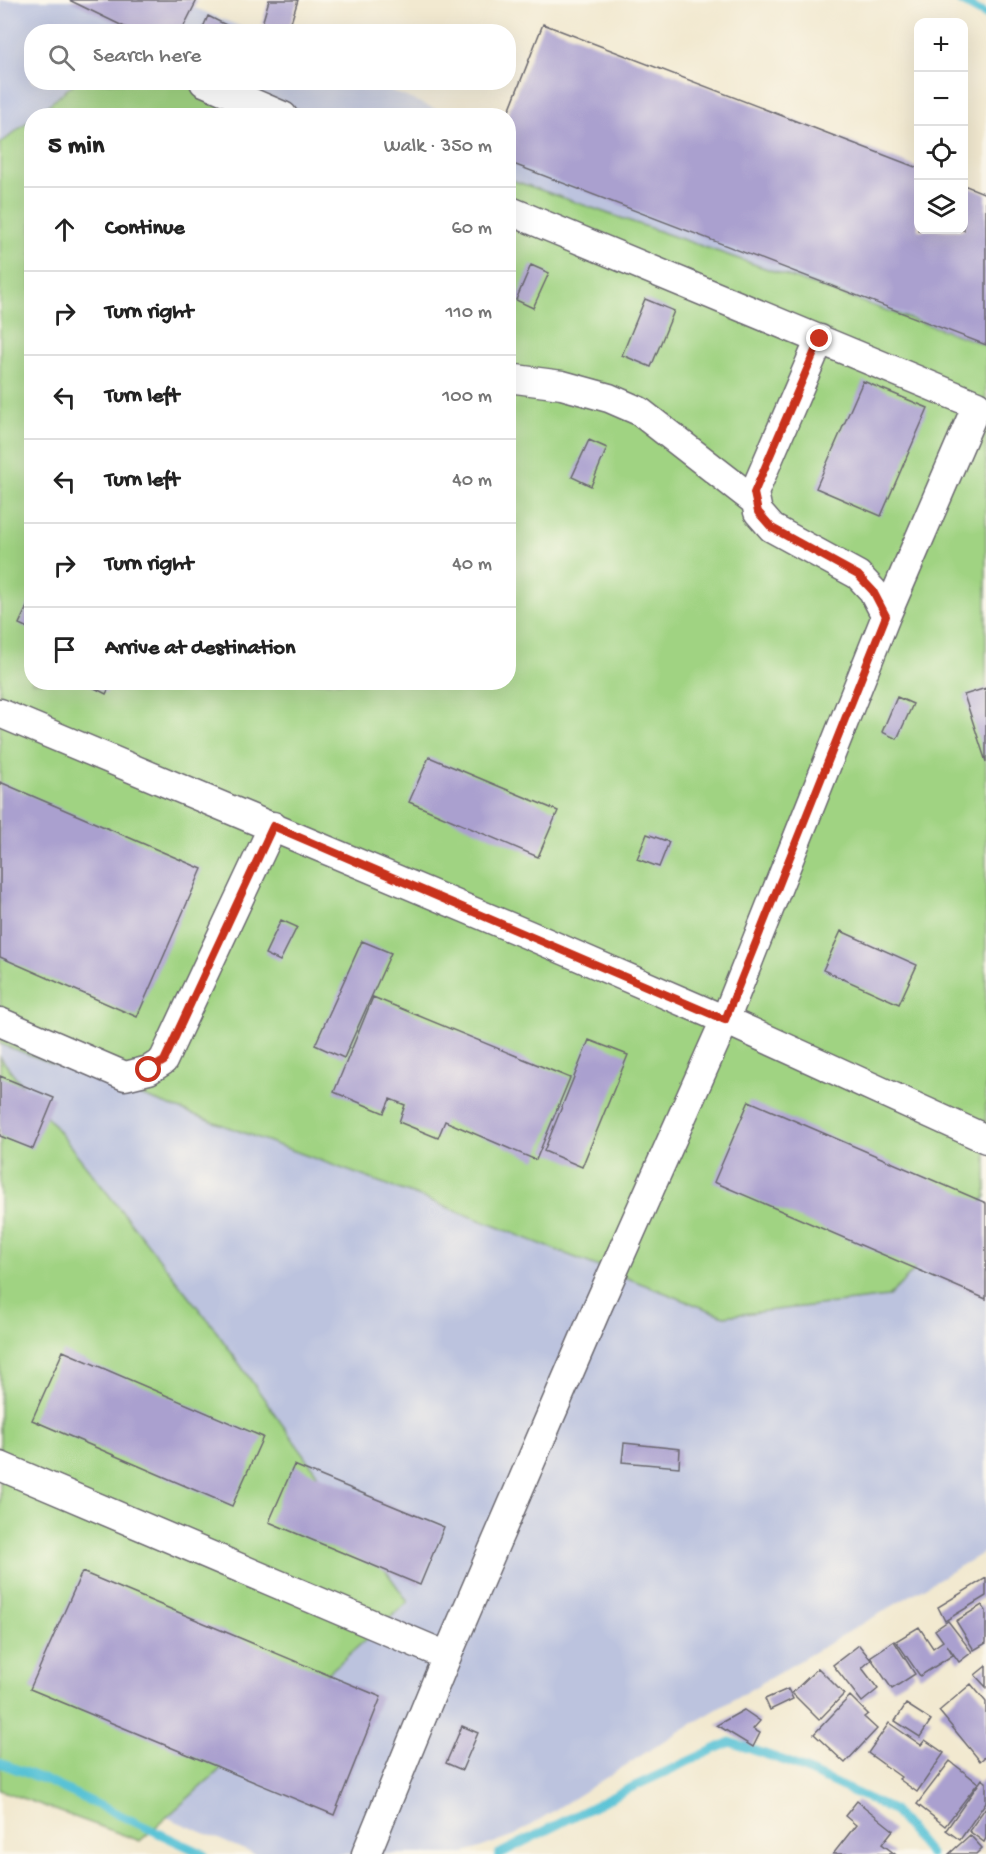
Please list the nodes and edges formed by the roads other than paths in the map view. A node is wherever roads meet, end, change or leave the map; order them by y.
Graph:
1 (222, 90) edge
2 (261, 108) edge
3 (516, 213) edge
4 (820, 339) junction
5 (516, 379) edge
6 (756, 502) junction
7 (886, 616) junction
8 (0, 713) edge
9 (273, 826) junction
10 (725, 1020) junction
11 (0, 1022) edge
12 (986, 1139) edge
13 (0, 1466) edge
14 (447, 1656) junction
15 (366, 1854) edge

1 - 2 lane
3 - 4 lane
4 - 6 lane
4 - 7 lane
5 - 6 lane
6 - 7 lane
7 - 10 lane
8 - 9 lane
9 - 10 lane
9 - 11 lane
10 - 12 lane
10 - 14 lane
13 - 14 lane
14 - 15 lane

